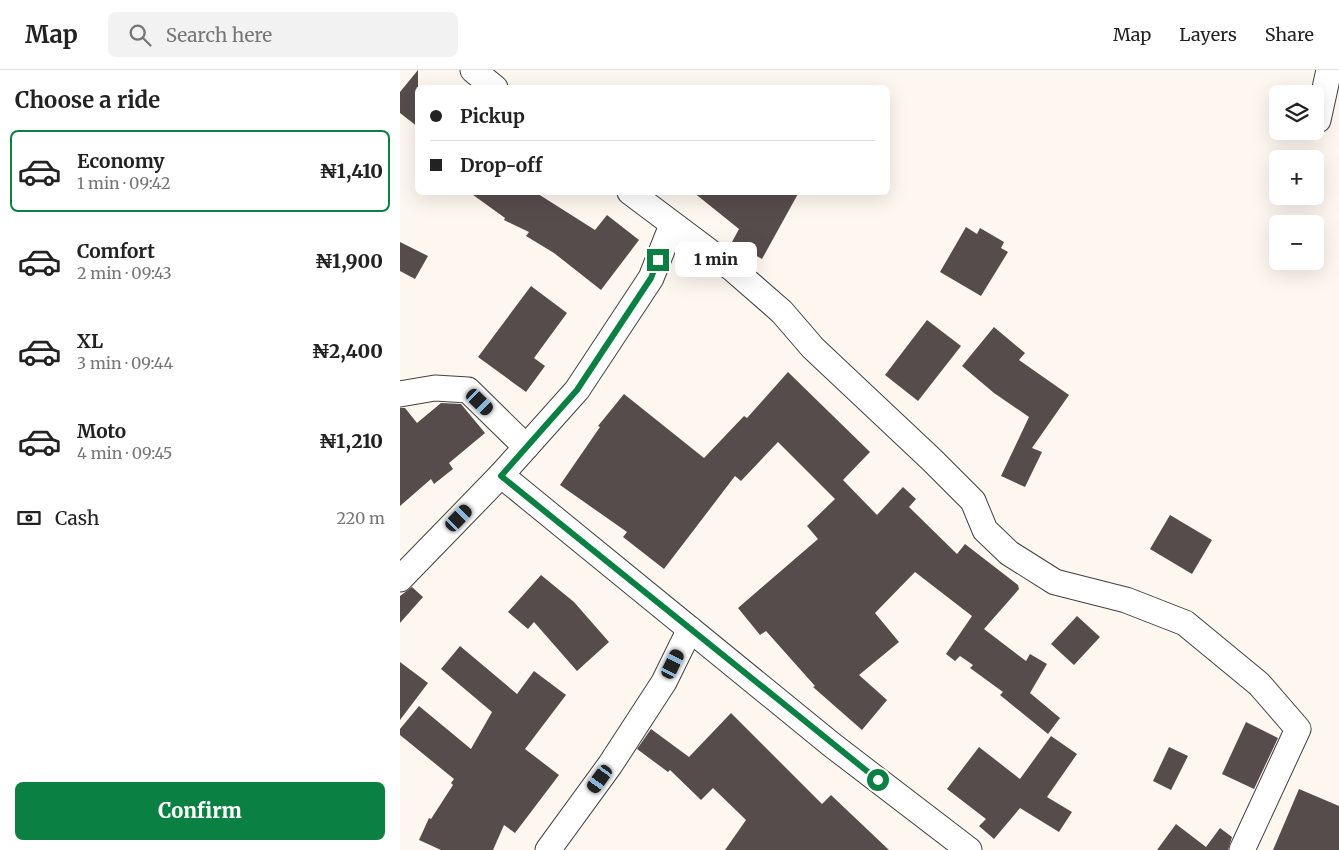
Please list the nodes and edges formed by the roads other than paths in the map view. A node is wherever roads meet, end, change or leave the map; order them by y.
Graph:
1 (473, 70) edge
2 (1329, 70) edge
3 (491, 85) edge
4 (1324, 93) edge
5 (634, 195) edge
6 (672, 225) junction
7 (400, 394) edge
8 (526, 447) junction
9 (501, 476) junction
10 (400, 579) edge
11 (690, 629) junction
12 (548, 850) edge
13 (969, 850) edge
14 (1242, 850) edge

1 - 3 street
2 - 4 street
5 - 6 street
6 - 8 street
6 - 14 street
7 - 8 street
8 - 9 street
9 - 10 street
9 - 11 street
11 - 12 street
11 - 13 street

